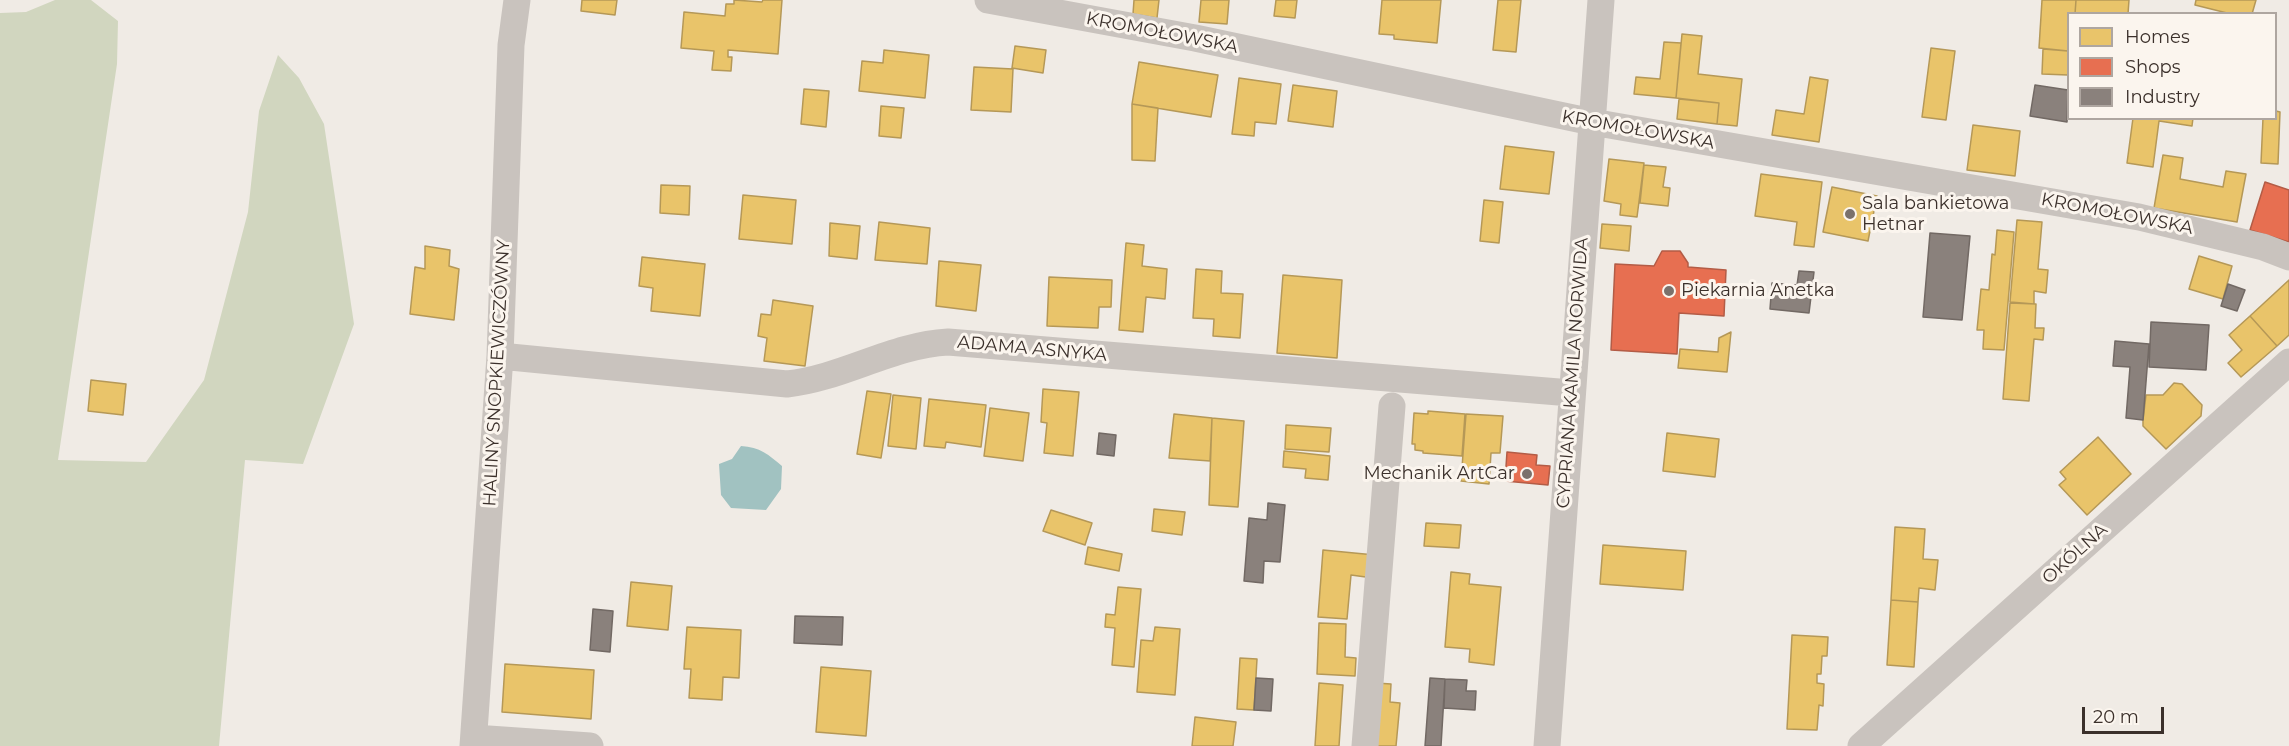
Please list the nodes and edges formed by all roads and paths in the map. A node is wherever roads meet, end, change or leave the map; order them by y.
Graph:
1 (518, 0) edge
2 (988, 0) edge
3 (1601, 0) edge
4 (1592, 122) junction
5 (2289, 257) edge
6 (500, 356) junction
7 (2289, 362) edge
8 (1571, 393) junction
9 (1392, 406) dead end
10 (474, 742) edge
11 (590, 746) edge
12 (1365, 746) edge
13 (1547, 746) edge
14 (1861, 746) edge

1 - 6 street, HALINY SNOPKIEWICZÓWNY
2 - 4 street, KROMOŁOWSKA
3 - 4 street, CYPRIANA KAMILA NORWIDA
4 - 5 street, KROMOŁOWSKA
4 - 8 street, CYPRIANA KAMILA NORWIDA
6 - 8 street, ADAMA ASNYKA
6 - 10 street, HALINY SNOPKIEWICZÓWNY
7 - 14 street, OKÓLNA
8 - 13 street, CYPRIANA KAMILA NORWIDA
9 - 12 street
10 - 11 street

